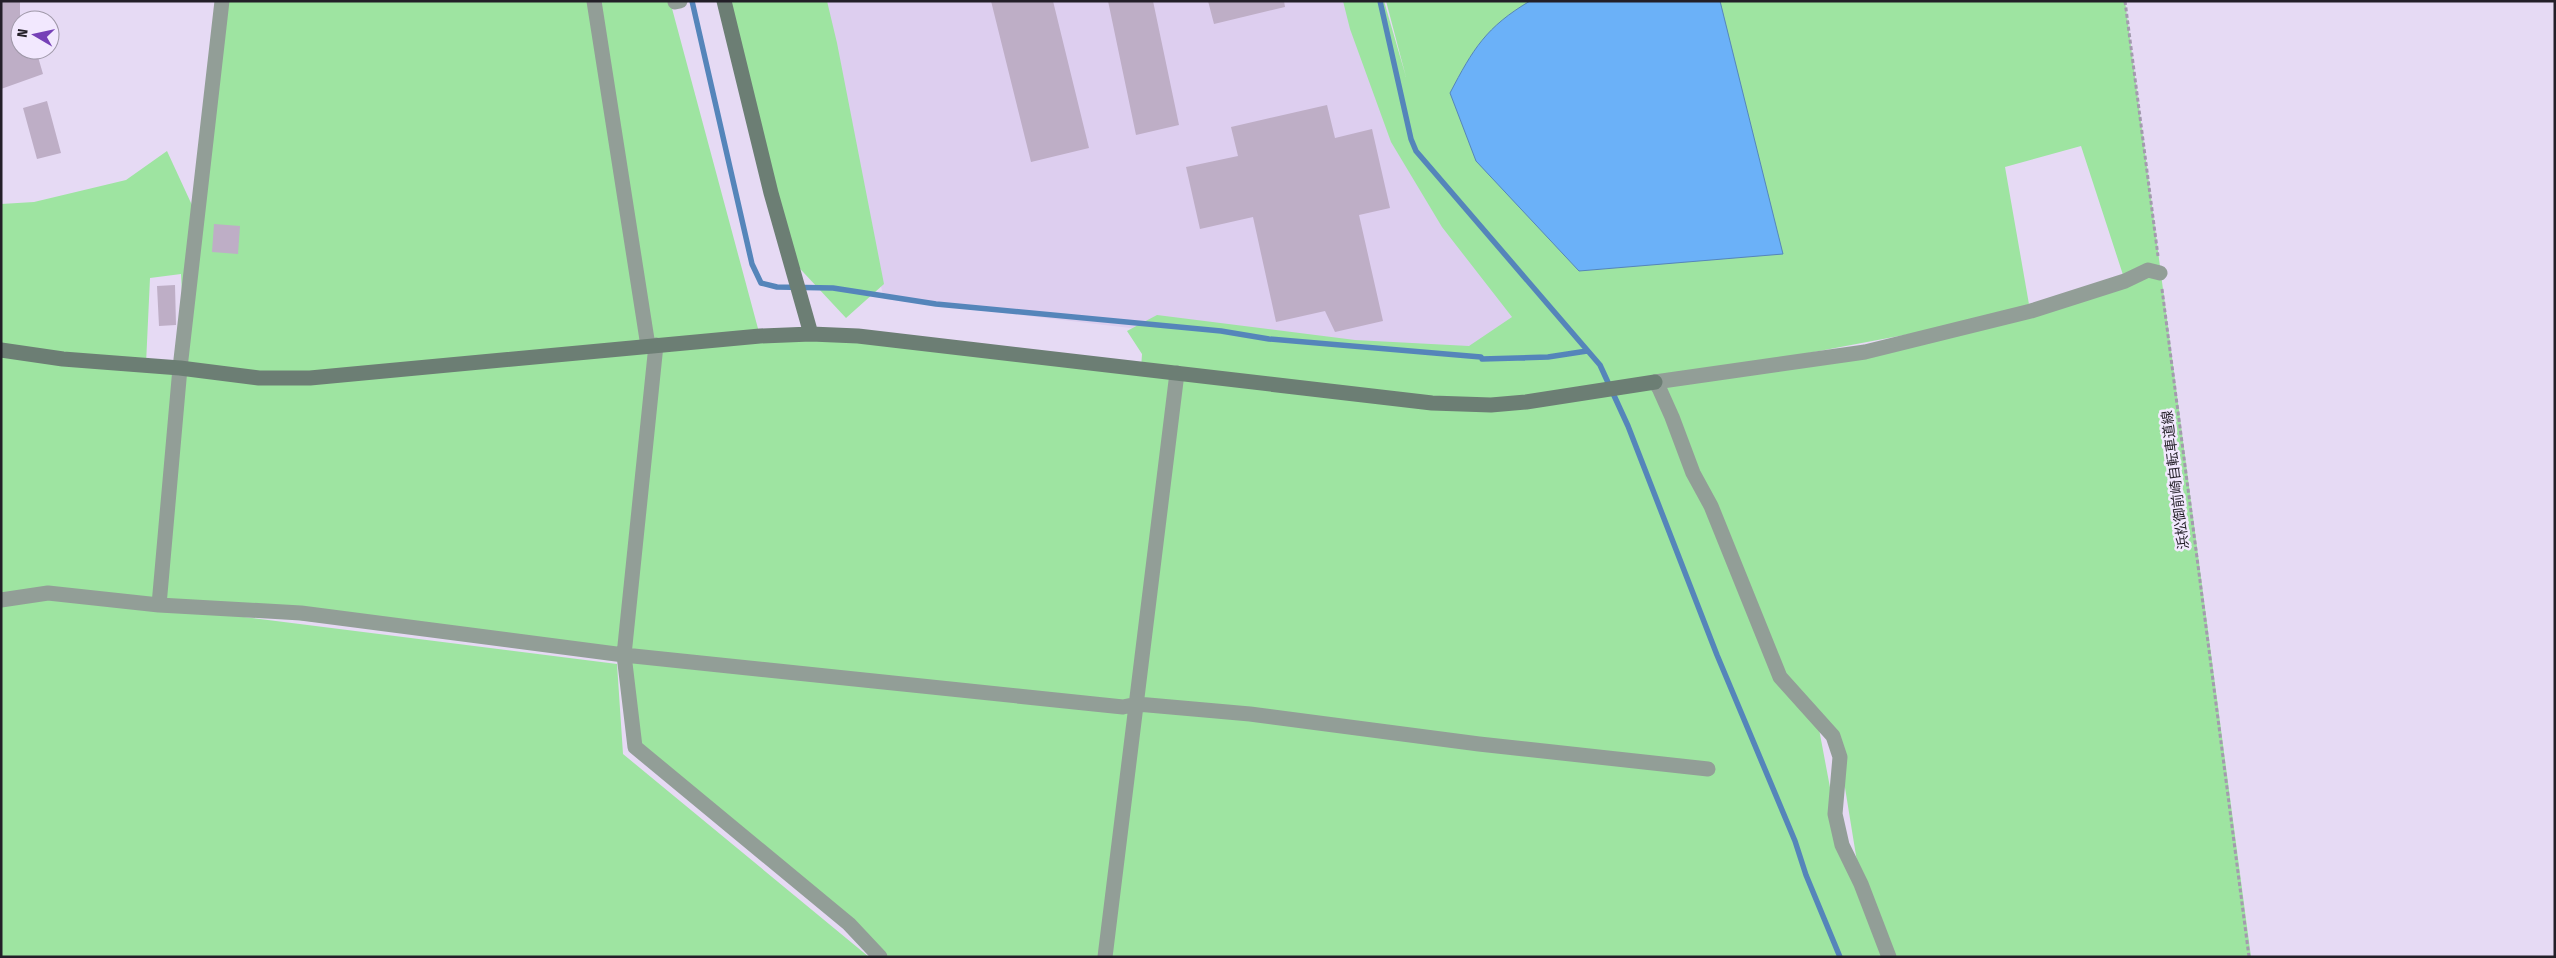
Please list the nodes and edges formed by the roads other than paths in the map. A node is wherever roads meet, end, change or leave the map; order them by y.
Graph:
1 (222, 1) edge
2 (594, 1) edge
3 (724, 1) edge
4 (2160, 273) road end
5 (811, 334) junction
6 (652, 346) junction
7 (1, 350) edge
8 (180, 368) junction
9 (1177, 373) junction
10 (1654, 382) junction
11 (1, 600) edge
12 (159, 605) junction
13 (624, 655) junction
14 (1137, 704) junction
15 (1708, 769) dead end
16 (880, 957) edge
17 (1106, 957) edge
18 (1889, 957) edge

1 - 8 street
2 - 6 street
3 - 5 street
4 - 10 street
5 - 6 street
5 - 9 street
6 - 8 street
6 - 13 street
7 - 8 street
8 - 12 street
9 - 10 street
9 - 14 street
10 - 18 street
11 - 12 street
12 - 13 street
13 - 14 street
13 - 16 street
14 - 15 street
14 - 17 street

